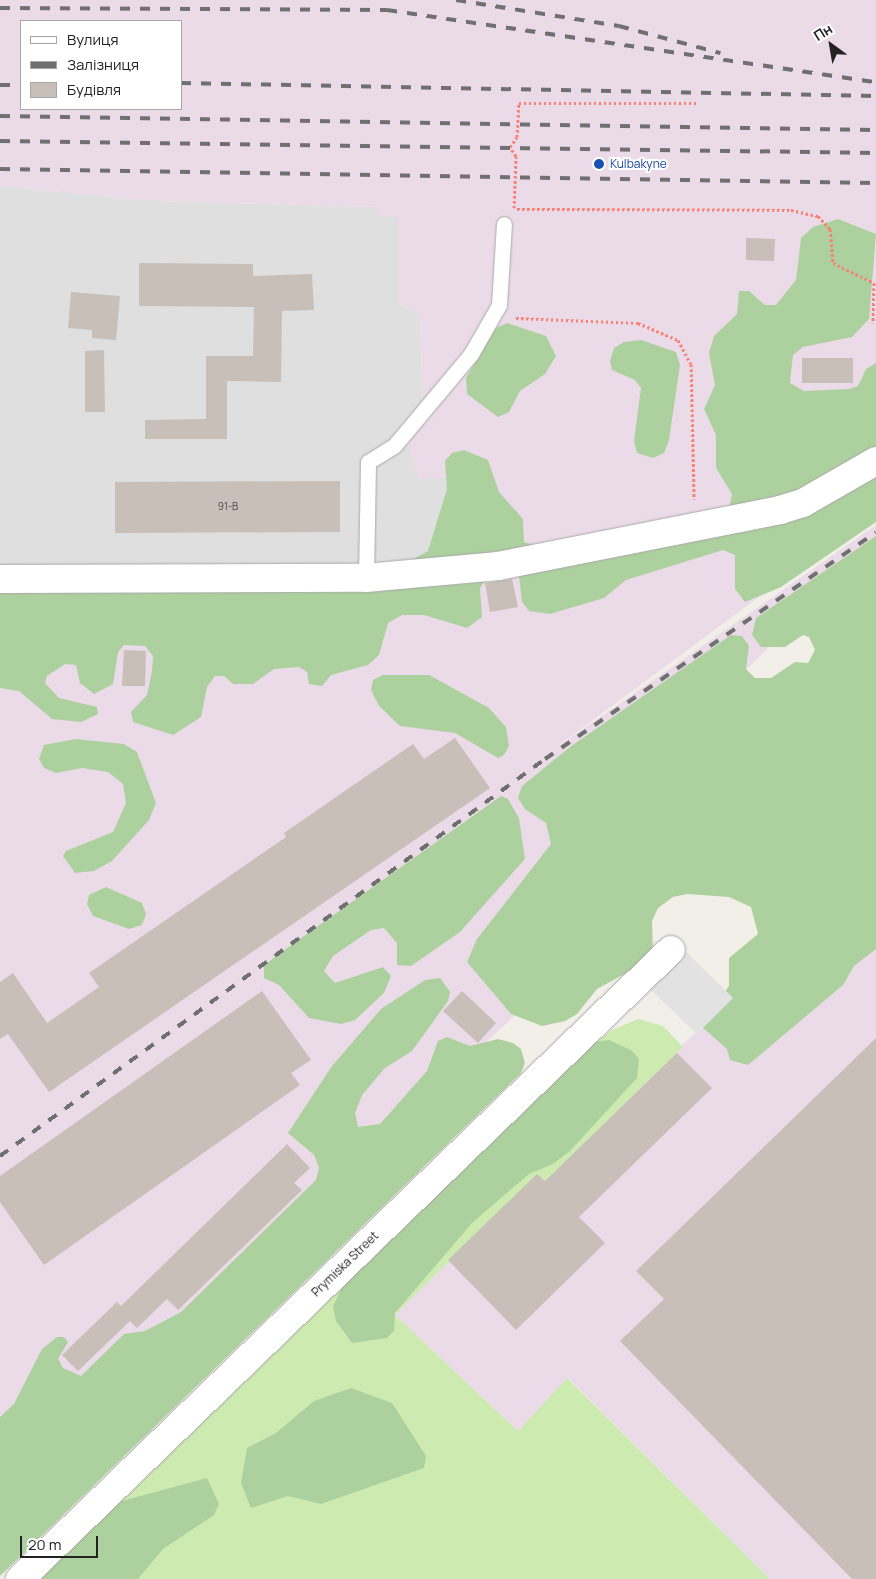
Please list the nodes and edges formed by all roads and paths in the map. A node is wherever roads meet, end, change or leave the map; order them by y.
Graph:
1 (699, 104) dead end
2 (514, 209) junction
3 (504, 224) joint
4 (493, 317) junction
5 (873, 323) dead end
6 (876, 461) edge
7 (687, 530) junction
8 (366, 578) junction
9 (0, 579) edge
10 (671, 950) dead end
11 (20, 1579) edge

1 - 2 path
2 - 3 path
2 - 5 path
3 - 4 lane
4 - 7 path
4 - 8 lane
6 - 7 street
7 - 8 street
8 - 9 street
10 - 11 street, Prymiska Street

